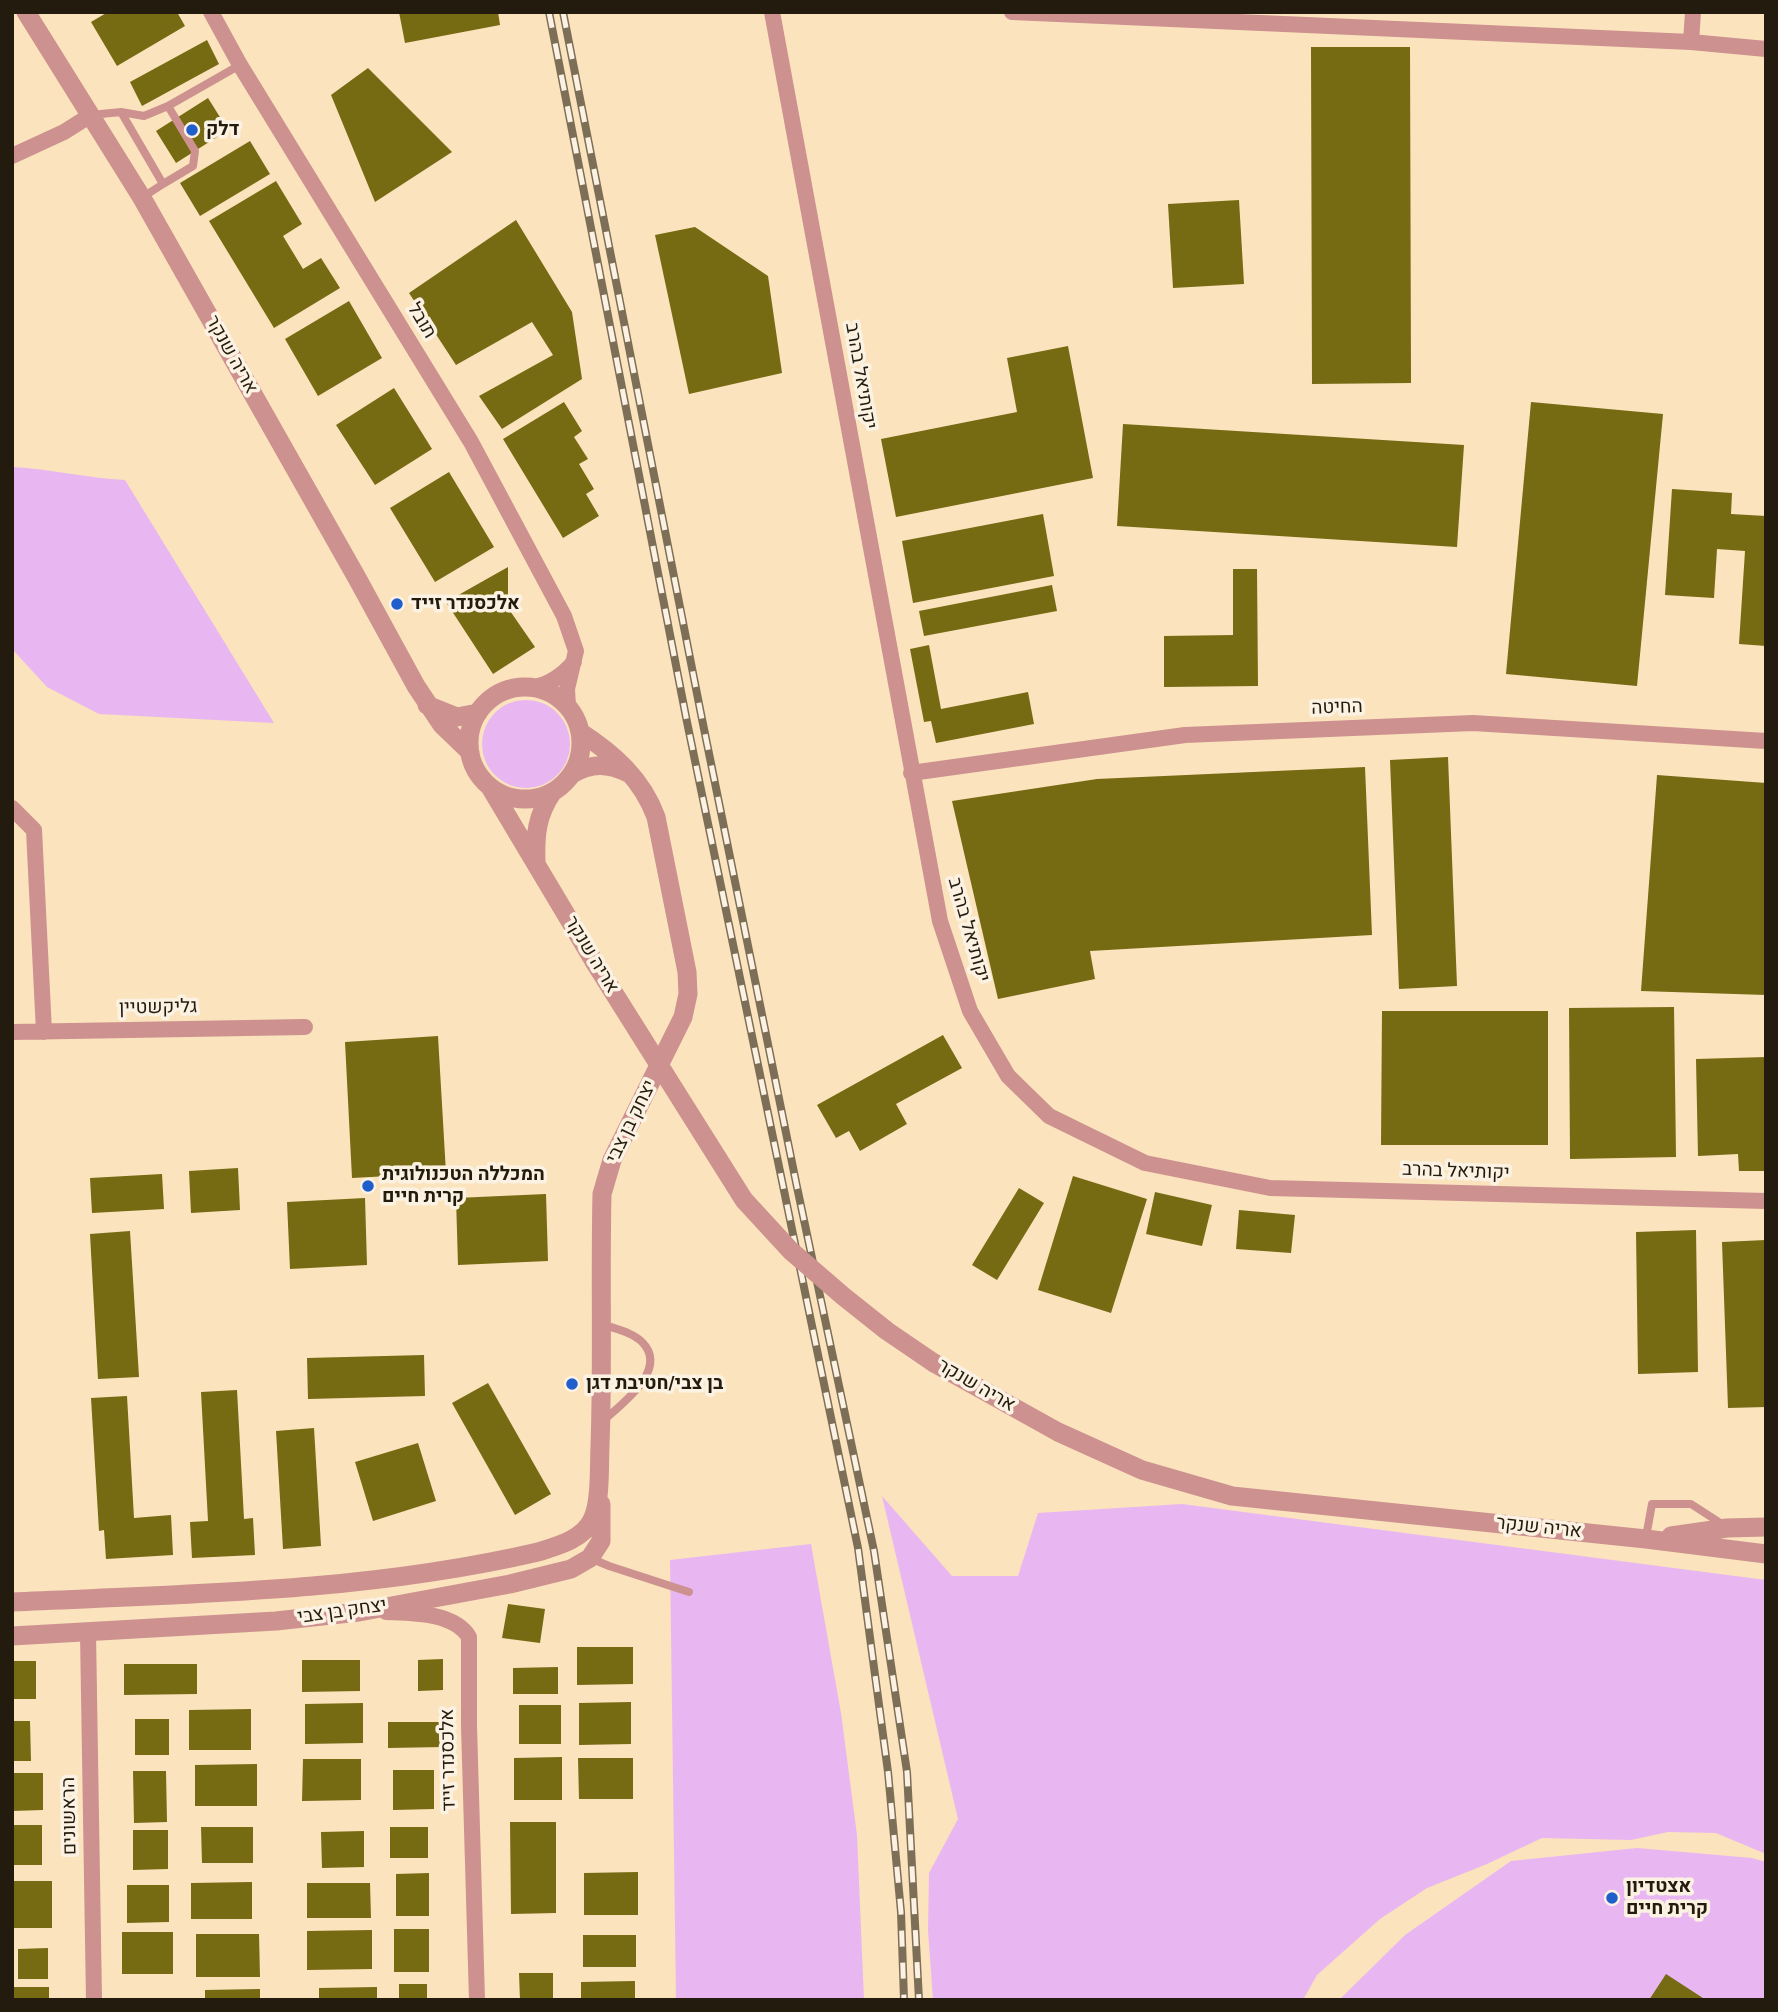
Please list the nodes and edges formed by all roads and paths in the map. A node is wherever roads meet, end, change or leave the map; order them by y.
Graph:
1 (26, 12) edge
2 (211, 12) edge
3 (772, 12) edge
4 (1012, 12) edge
5 (1693, 12) edge
6 (1691, 42) junction
7 (1766, 49) edge
8 (240, 65) junction
9 (168, 106) junction
10 (121, 112) junction
11 (91, 115) junction
12 (12, 156) edge
13 (163, 184) junction
14 (142, 198) junction
15 (575, 660) junction
16 (531, 688) junction
17 (426, 704) junction
18 (568, 707) junction
19 (478, 713) junction
20 (580, 732) junction
21 (1766, 741) edge
22 (470, 752) junction
23 (911, 773) junction
24 (572, 774) junction
25 (632, 774) junction
26 (490, 787) junction
27 (552, 793) junction
28 (12, 808) edge
29 (536, 862) junction
30 (305, 1027) dead end
31 (12, 1032) edge
32 (44, 1032) junction
33 (1766, 1201) edge
34 (602, 1324) junction
35 (600, 1423) junction
36 (598, 1486) junction
37 (1766, 1527) edge
38 (1727, 1528) junction
39 (1646, 1539) junction
40 (1766, 1554) edge
41 (590, 1558) junction
42 (689, 1592) dead end
43 (12, 1602) edge
44 (359, 1612) junction
45 (88, 1633) junction
46 (12, 1636) edge
47 (94, 2000) edge
48 (477, 2000) edge

1 - 11 street, אריה שנקר
2 - 8 street, תובל
3 - 23 street, יקותיאל בהרב
4 - 6 street
5 - 6 street
6 - 7 street
8 - 9 lane
8 - 15 street, תובל
9 - 10 lane
9 - 13 lane
10 - 11 lane
10 - 13 lane
11 - 12 street
11 - 14 street, אריה שנקר
13 - 14 lane
14 - 17 street, אריה שנקר
15 - 16 street
15 - 18 street, תובל
16 - 18 street
16 - 19 street
17 - 19 street
17 - 22 street, אריה שנקר
18 - 20 street
19 - 22 street
20 - 24 street
20 - 25 street, יצחק בן צבי
21 - 23 street, החיטה
22 - 26 street
23 - 33 street, יקותיאל בהרב
24 - 25 street
24 - 27 street
25 - 34 street, יצחק בן צבי
26 - 27 street
26 - 29 street, אריה שנקר
27 - 29 street
28 - 32 street
29 - 39 street, אריה שנקר, bridge
30 - 32 street, גליקשטיין
31 - 32 street, גליקשטיין
34 - 35 street, יצחק בן צבי
34 - 35 lane
35 - 36 street, יצחק בן צבי
36 - 41 street, יצחק בן צבי
36 - 43 street, יצחק בן צבי
37 - 38 street, אריה שנקר
38 - 39 street, אריה שנקר
38 - 39 lane
39 - 40 street, אריה שנקר
41 - 42 lane
41 - 44 street, יצחק בן צבי
44 - 45 street, יצחק בן צבי
44 - 48 street, אלכסנדר זייד
45 - 46 street, יצחק בן צבי
45 - 47 street, הראשונים

